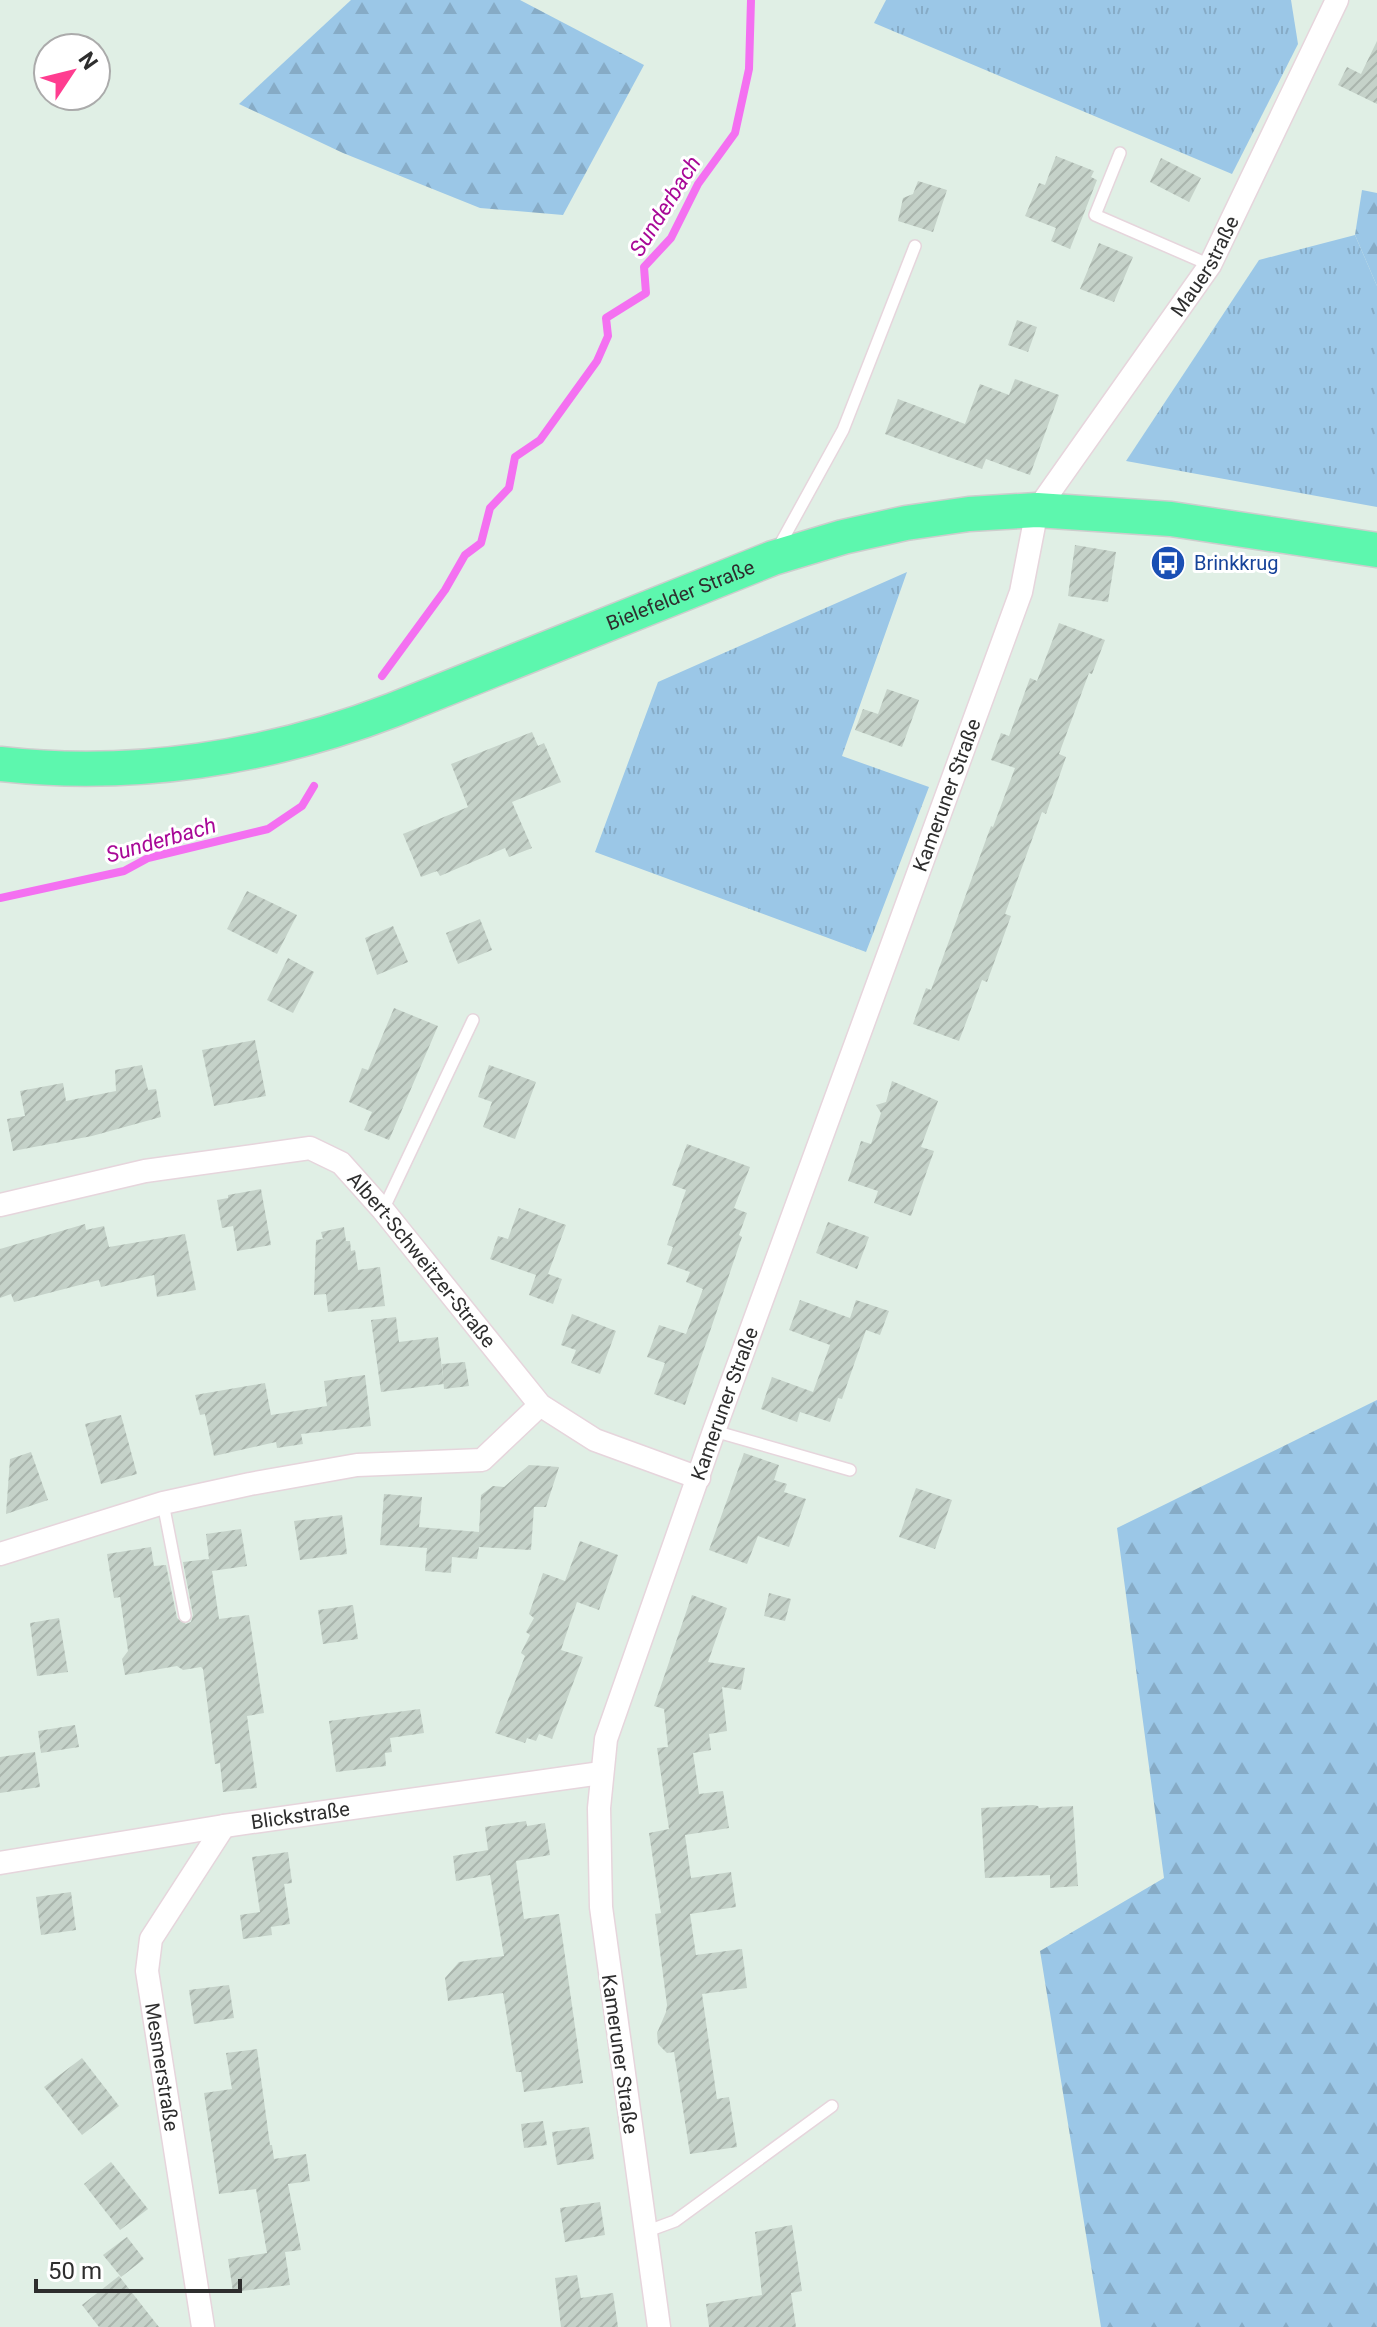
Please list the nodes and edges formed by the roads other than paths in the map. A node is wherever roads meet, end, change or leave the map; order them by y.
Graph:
1 (1337, 0) edge
2 (1120, 153) dead end
3 (915, 246) dead end
4 (1210, 265) junction
5 (1037, 510) junction
6 (1377, 550) edge
7 (773, 558) junction
8 (0, 764) edge
9 (473, 1020) dead end
10 (0, 1205) edge
11 (383, 1210) junction
12 (540, 1405) junction
13 (714, 1431) junction
14 (850, 1470) dead end
15 (699, 1478) junction
16 (163, 1503) junction
17 (0, 1554) edge
18 (185, 1616) dead end
19 (601, 1773) junction
20 (224, 1826) junction
21 (0, 1863) edge
22 (832, 2106) dead end
23 (645, 2232) junction
24 (203, 2327) edge
25 (659, 2327) edge

1 - 4 street, Mauerstraße
2 - 4 lane
3 - 7 lane
4 - 5 street, Mauerstraße
5 - 6 main road, Bielefelder Straße
5 - 7 main road, Bielefelder Straße
5 - 13 street, Kameruner Straße
7 - 8 main road, Bielefelder Straße
9 - 11 lane
10 - 11 street, Albert-Schweitzer-Straße
11 - 12 street, Albert-Schweitzer-Straße
12 - 15 street, Albert-Schweitzer-Straße
12 - 16 street
13 - 14 lane
13 - 15 street, Kameruner Straße
15 - 19 street, Kameruner Straße
16 - 17 street
16 - 18 lane
19 - 20 street, Blickstraße
19 - 23 street, Kameruner Straße
20 - 21 street, Blickstraße
20 - 24 street, Mesmerstraße
22 - 23 lane
23 - 25 street, Kameruner Straße

